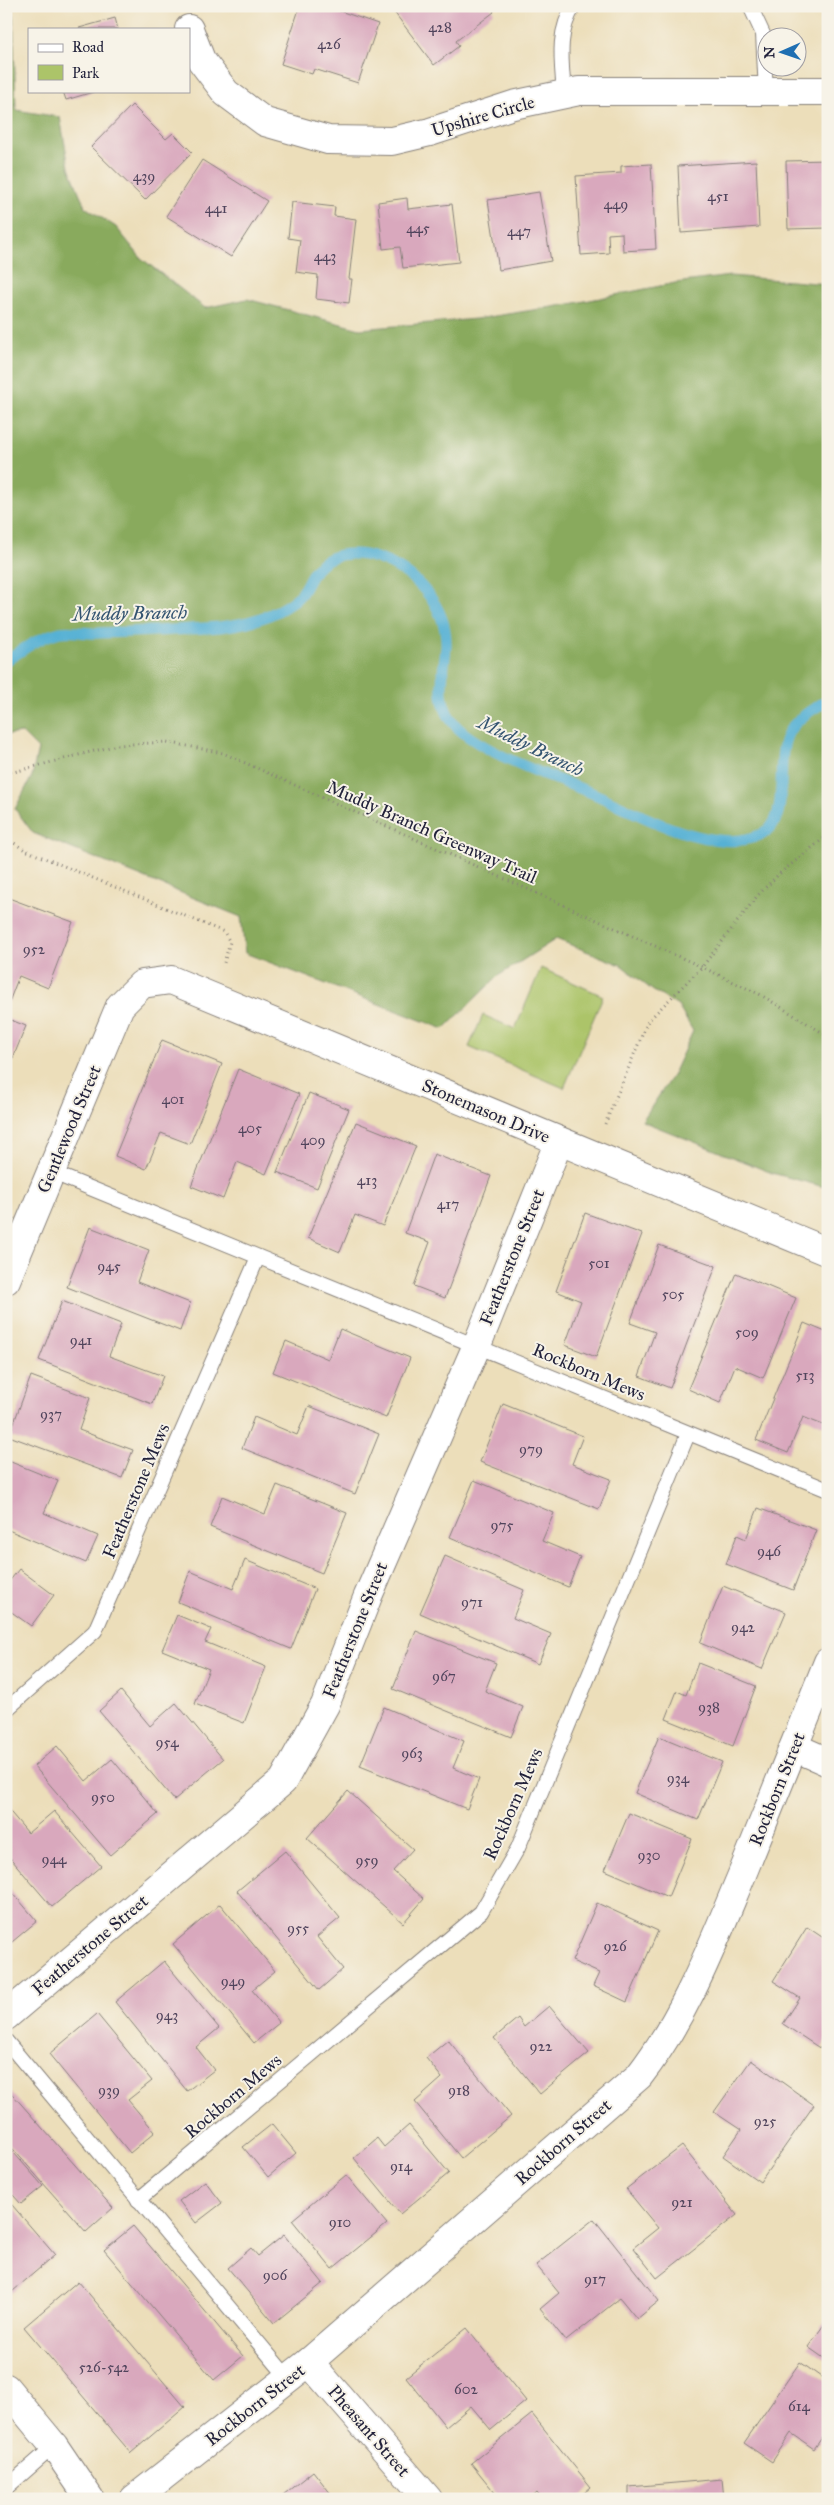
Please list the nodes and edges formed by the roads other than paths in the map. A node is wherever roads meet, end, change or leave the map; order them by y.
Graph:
1 (182, 6) edge
2 (574, 6) edge
3 (750, 6) edge
4 (189, 28) edge
5 (190, 32) edge
6 (828, 90) edge
7 (766, 92) junction
8 (564, 94) junction
9 (142, 984) joint
10 (559, 1141) junction
11 (51, 1172) junction
12 (828, 1252) edge
13 (258, 1257) junction
14 (6, 1280) edge
15 (477, 1345) junction
16 (688, 1434) junction
17 (828, 1490) edge
18 (828, 1662) edge
19 (6, 1710) edge
20 (794, 1747) junction
21 (828, 1762) edge
22 (6, 2016) edge
23 (6, 2041) edge
24 (138, 2200) junction
25 (299, 2370) junction
26 (6, 2388) edge
27 (54, 2446) junction
28 (6, 2488) edge
29 (90, 2499) edge
30 (134, 2499) edge
31 (428, 2499) edge

1 - 4 street, Upshire Circle
2 - 8 lane
3 - 7 lane
5 - 8 street, Upshire Circle
6 - 7 street, Upshire Circle
7 - 8 street, Upshire Circle
9 - 10 street, Stonemason Drive
9 - 11 street, Gentlewood Street
10 - 12 street, Stonemason Drive
10 - 15 street, Featherstone Street
11 - 13 lane
11 - 14 street, Gentlewood Street
13 - 15 lane
13 - 19 lane, Featherstone Mews
15 - 16 lane, Rockborn Mews
15 - 22 street, Featherstone Street
16 - 17 lane, Rockborn Mews
16 - 24 lane, Rockborn Mews
18 - 20 street, Rockborn Street
20 - 21 street
20 - 25 street, Rockborn Street
23 - 24 lane
24 - 25 lane
25 - 30 street, Rockborn Street
25 - 31 street, Pheasant Street
26 - 27 street
27 - 28 lane
27 - 29 street

